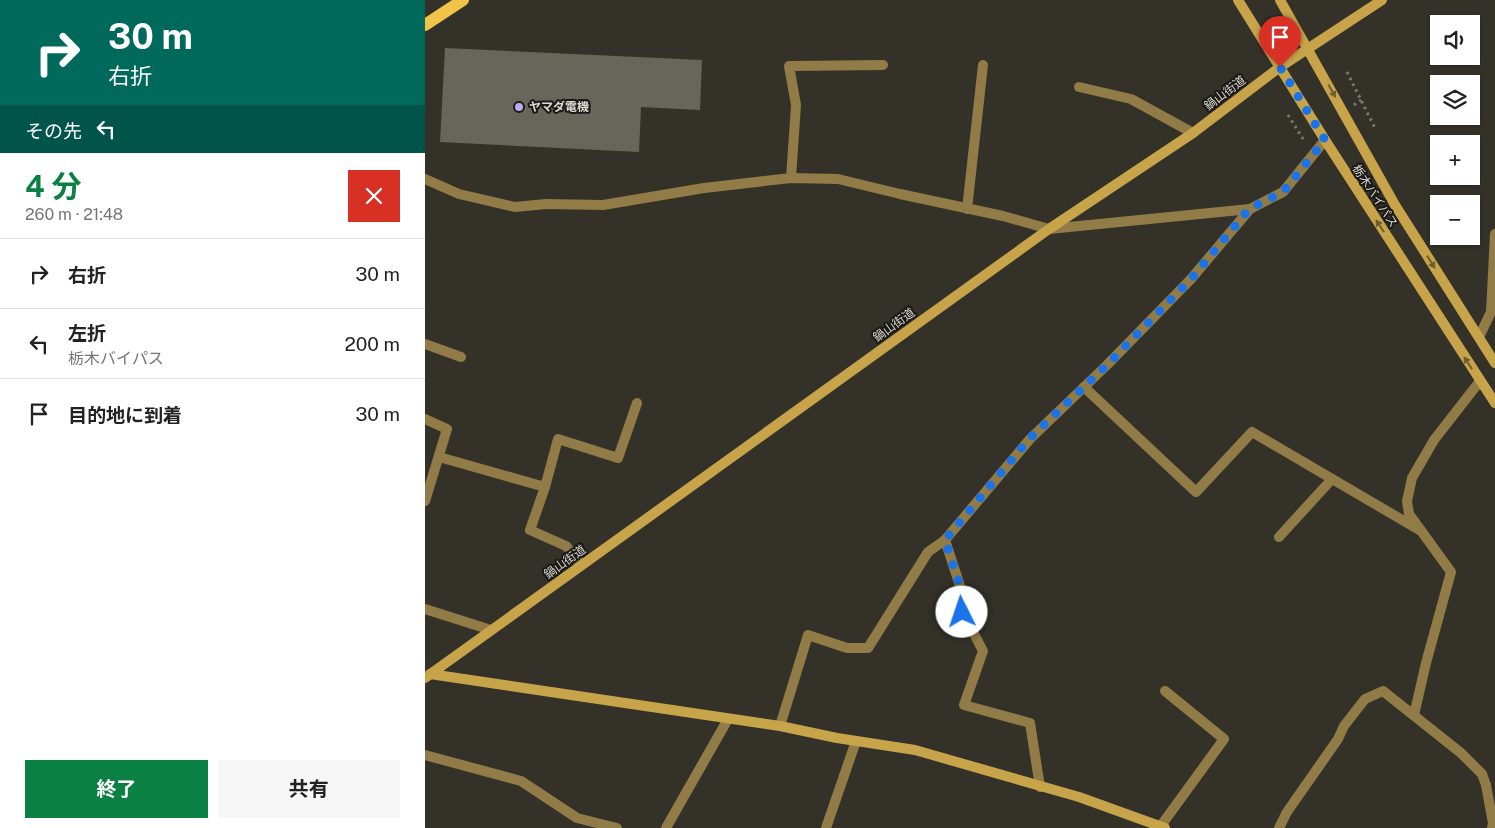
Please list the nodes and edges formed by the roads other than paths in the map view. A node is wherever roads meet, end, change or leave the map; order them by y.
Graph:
1 (463, 0) edge
2 (1238, 0) edge
3 (1280, 0) edge
4 (1382, 0) edge
5 (1369, 5) edge
6 (425, 25) edge
7 (1308, 49) junction
8 (883, 64) dead end
9 (983, 65) dead end
10 (1280, 67) junction
11 (1079, 88) dead end
12 (1193, 133) junction
13 (1325, 140) junction
14 (791, 178) junction
15 (425, 179) edge
16 (967, 209) junction
17 (1249, 209) junction
18 (1049, 229) junction
19 (1495, 234) edge
20 (1479, 337) junction
21 (425, 344) edge
22 (461, 357) dead end
23 (1495, 363) edge
24 (1480, 381) junction
25 (1084, 387) junction
26 (1495, 403) edge
27 (637, 404) dead end
28 (425, 419) edge
29 (439, 457) junction
30 (1332, 479) junction
31 (545, 487) junction
32 (425, 501) edge
33 (1421, 531) junction
34 (1279, 537) dead end
35 (945, 540) junction
36 (582, 565) junction
37 (425, 610) edge
38 (491, 630) junction
39 (428, 676) edge
40 (1165, 691) dead end
41 (1414, 715) junction
42 (727, 719) junction
43 (781, 726) junction
44 (856, 741) junction
45 (425, 754) edge
46 (1039, 787) junction
47 (1163, 827) edge
48 (617, 828) edge
49 (666, 828) edge
50 (826, 828) edge
51 (1279, 828) edge
52 (1492, 828) edge

1 - 6 main road
2 - 10 street, 栃木バイパス
3 - 7 street, 栃木バイパス
4 - 5 street, 鍋山街道
5 - 7 street, 鍋山街道
7 - 10 street, 鍋山街道
7 -> 20 street, 栃木バイパス
8 - 14 street
9 - 16 street
10 - 12 street, 鍋山街道
10 - 13 street, 栃木バイパス
11 - 12 street
12 - 18 street, 鍋山街道
13 - 17 street
24 -> 13 street, 栃木バイパス
14 - 15 street
14 - 16 street
16 - 18 street
17 - 18 street
17 - 25 street
18 - 36 street, 鍋山街道
19 - 20 street
20 - 23 street, 栃木バイパス
21 - 22 street
24 - 26 street, 栃木バイパス
24 - 33 street
25 - 30 street
25 - 35 street
27 - 31 street
28 - 29 street
29 - 31 street
29 - 32 street
30 - 33 street
30 - 34 street
31 - 36 street
33 - 41 street
35 - 43 street
35 - 46 street
36 - 38 street, 鍋山街道
37 - 38 street
38 - 39 street, 鍋山街道
39 - 42 street
40 - 47 street
41 - 51 street
41 - 52 street
42 - 43 street
42 - 49 street
43 - 44 street
44 - 46 street
44 - 50 street
45 - 48 street
46 - 47 street

